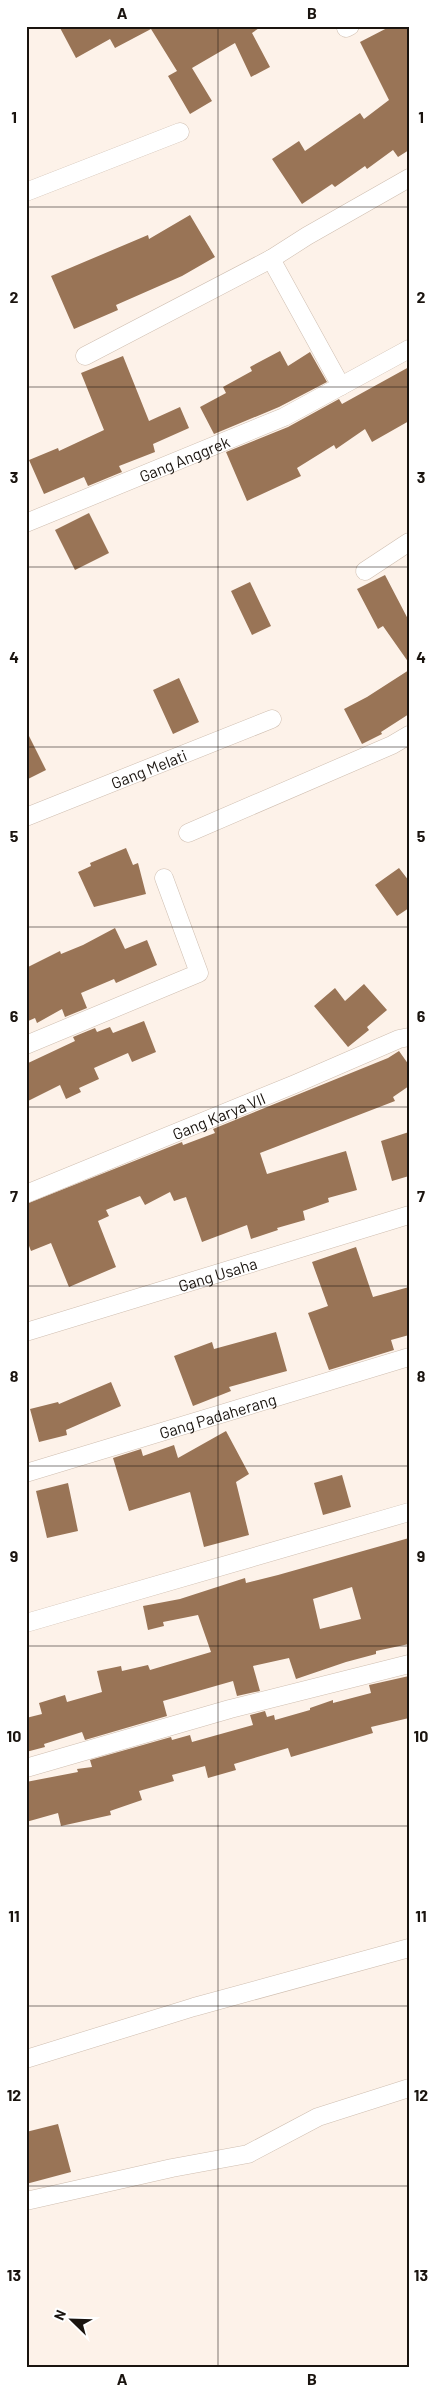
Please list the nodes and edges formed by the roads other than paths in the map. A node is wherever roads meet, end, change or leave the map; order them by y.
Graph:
1 (180, 132) dead end
2 (409, 178) edge
3 (26, 192) edge
4 (271, 259) junction
5 (409, 349) edge
6 (85, 356) dead end
7 (341, 386) junction
8 (26, 523) edge
9 (409, 542) edge
10 (365, 571) dead end
11 (272, 718) dead end
12 (409, 735) edge
13 (26, 817) edge
14 (188, 833) dead end
15 (164, 878) dead end
16 (409, 1037) edge
17 (26, 1045) edge
18 (26, 1194) edge
19 (409, 1216) edge
20 (26, 1332) edge
21 (409, 1357) edge
22 (26, 1473) edge
23 (409, 1512) edge
24 (26, 1623) edge
25 (409, 1664) edge
26 (26, 1768) edge
27 (409, 1948) edge
28 (26, 2059) edge
29 (409, 2088) edge
30 (26, 2201) edge

1 - 3 street
2 - 4 street
4 - 6 street
4 - 7 street
5 - 7 street, Gang Anggrek
7 - 8 street, Gang Anggrek
9 - 10 street
11 - 13 street, Gang Melati
12 - 14 street
15 - 17 street
16 - 18 street, Gang Karya VII
19 - 20 street, Gang Usaha
21 - 22 street, Gang Padaherang
23 - 24 street
25 - 26 street
27 - 28 street
29 - 30 street

